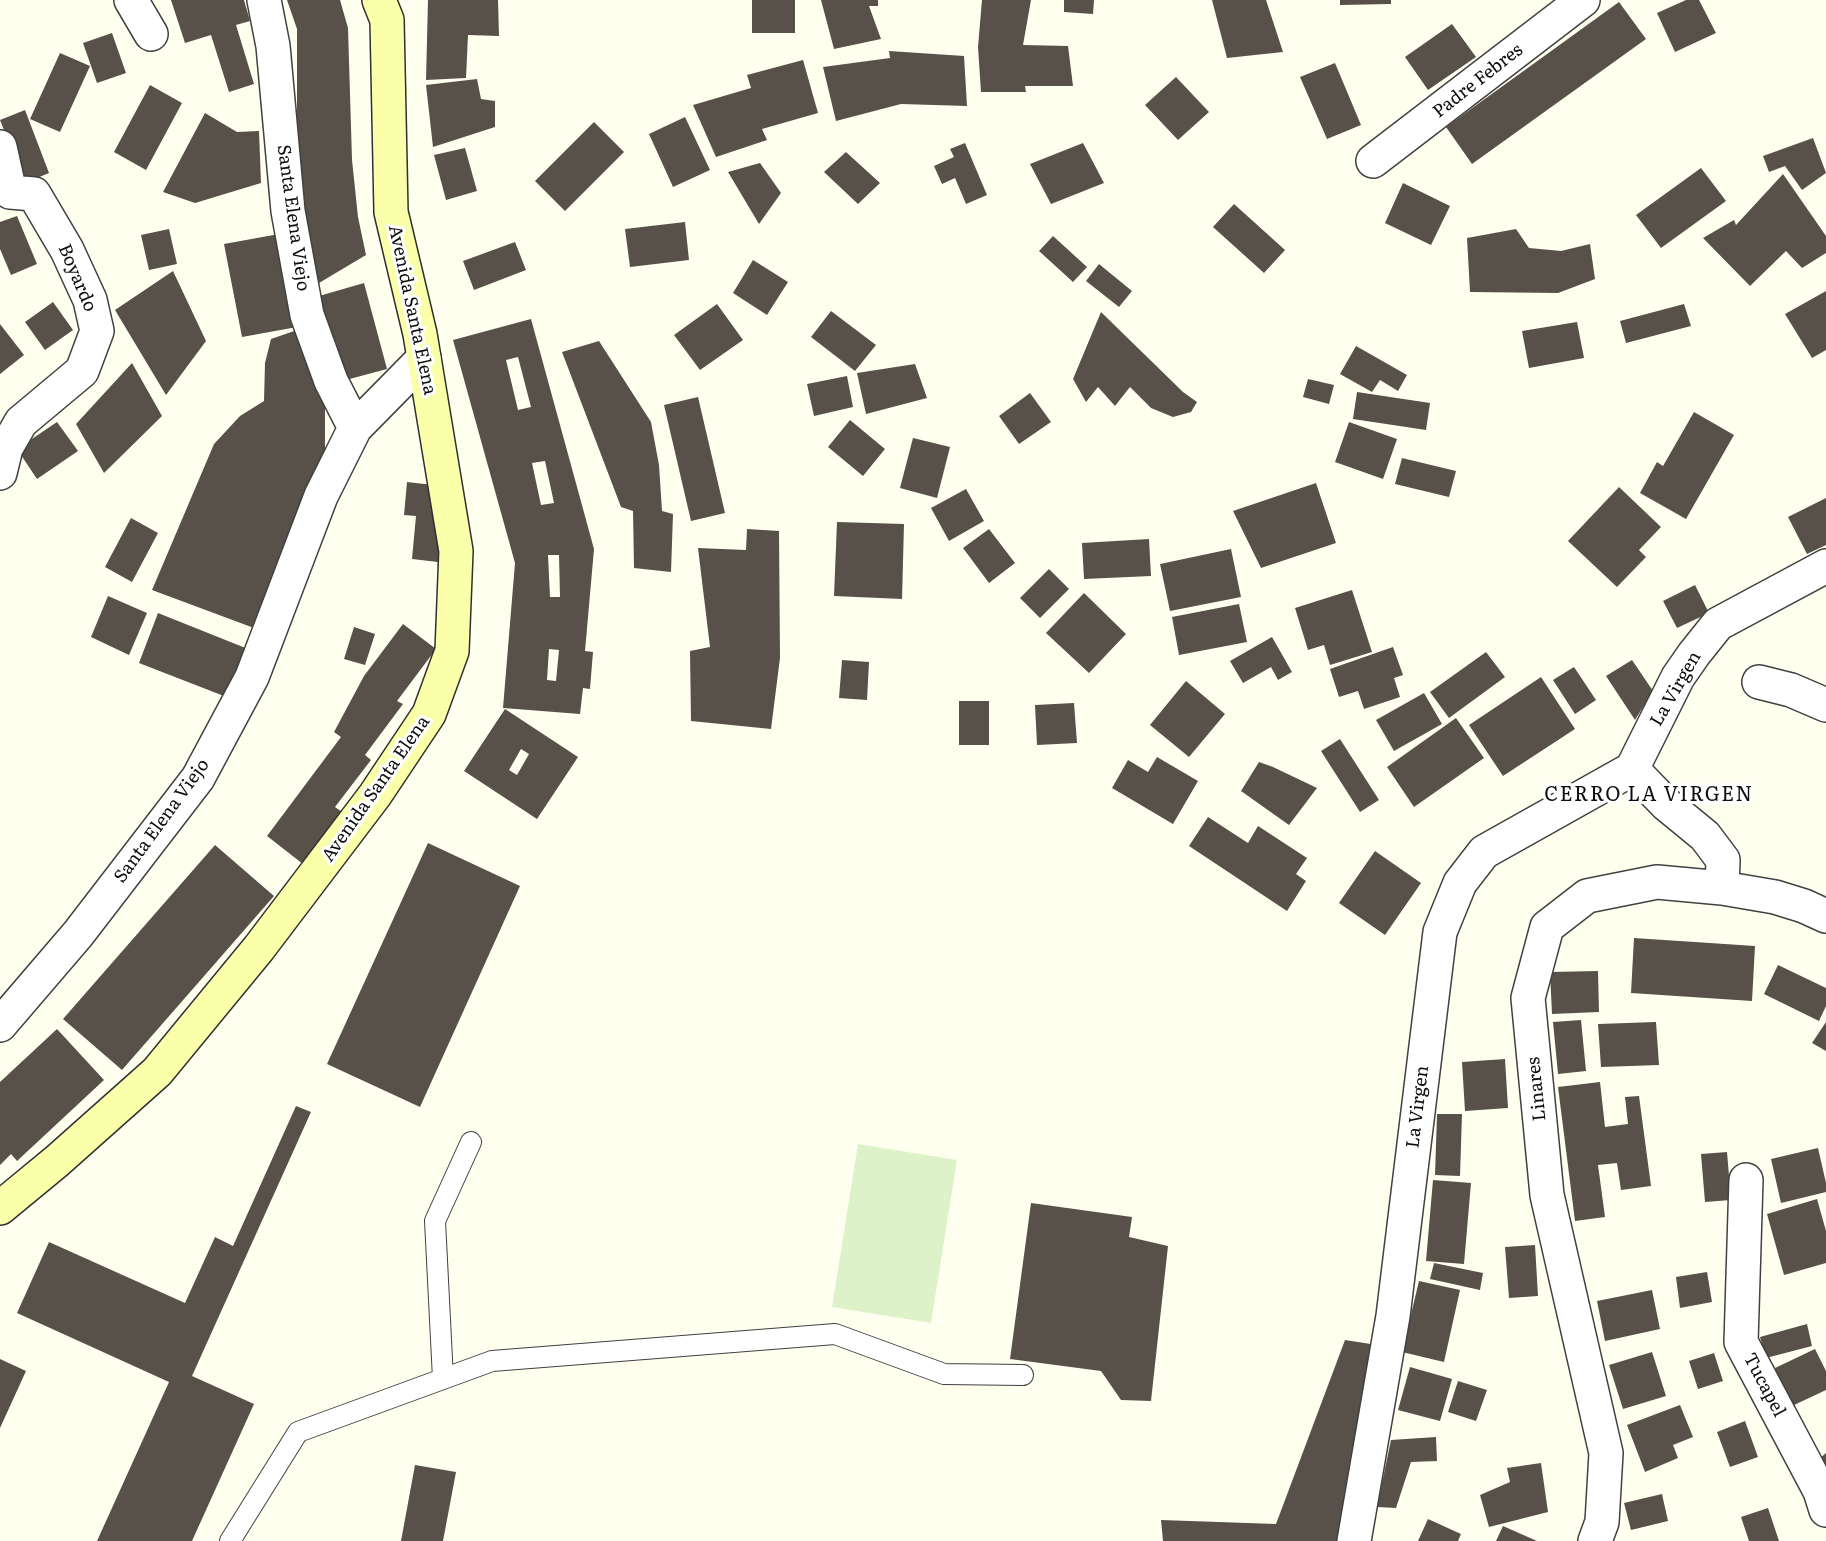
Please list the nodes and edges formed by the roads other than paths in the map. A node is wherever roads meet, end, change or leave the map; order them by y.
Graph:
1 (131, 0) edge
2 (264, 0) edge
3 (379, 0) edge
4 (1583, 0) edge
5 (151, 34) dead end
6 (0, 147) edge
7 (1373, 161) dead end
8 (424, 358) junction
9 (355, 428) junction
10 (0, 473) edge
11 (1826, 566) edge
12 (1759, 681) dead end
13 (1826, 705) edge
14 (1632, 769) junction
15 (1722, 888) junction
16 (1826, 916) edge
17 (0, 1025) edge
18 (471, 1142) dead end
19 (1746, 1180) dead end
20 (0, 1208) edge
21 (1023, 1376) dead end
22 (443, 1379) junction
23 (1826, 1509) edge
24 (230, 1541) edge
25 (1354, 1541) edge
26 (1595, 1541) edge

1 - 5 street
2 - 9 street, Santa Elena Viejo
3 - 8 street, Avenida Santa Elena
4 - 7 street, Padre Febres
6 - 10 street, Boyardo
8 - 9 street, Santa Elena Viejo
8 - 20 street, Avenida Santa Elena
9 - 17 street, Santa Elena Viejo
11 - 14 street, La Virgen
12 - 13 street
14 - 15 street
14 - 25 street, La Virgen
15 - 16 street, Linares
15 - 26 street, Linares
18 - 22 lane
19 - 23 street, Tucapel
21 - 22 lane
22 - 24 lane

